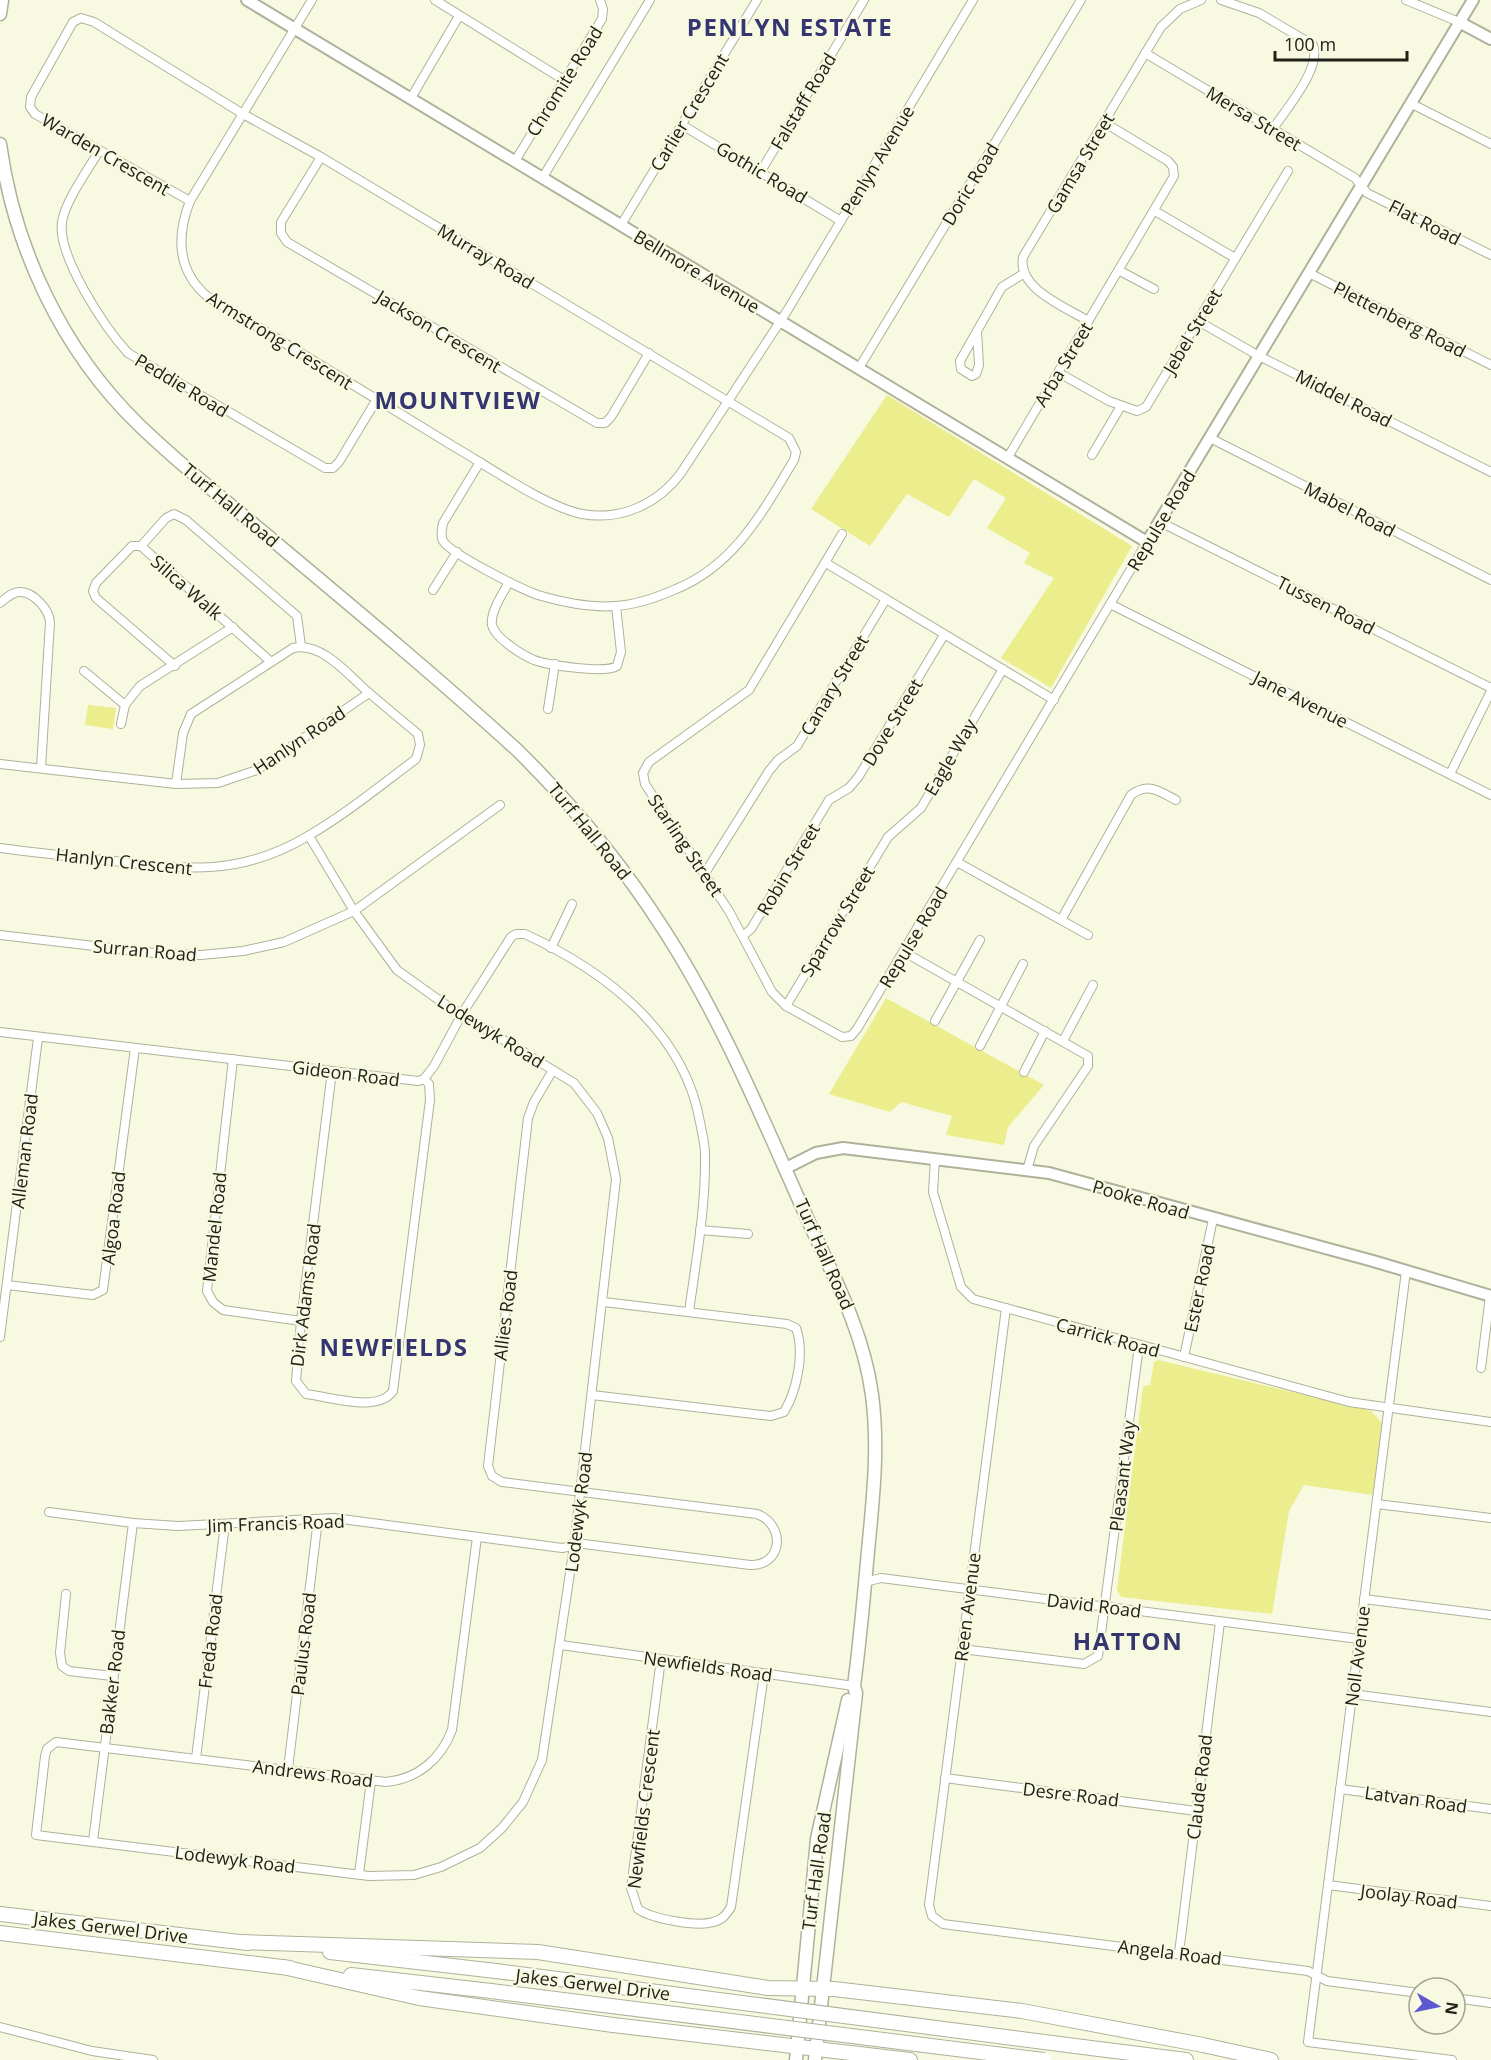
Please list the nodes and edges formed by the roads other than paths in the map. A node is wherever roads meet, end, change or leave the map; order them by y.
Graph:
1 (2, 0) edge
2 (247, 0) edge
3 (312, 0) edge
4 (435, 0) edge
5 (600, 0) edge
6 (650, 0) edge
7 (757, 0) edge
8 (864, 0) edge
9 (973, 0) edge
10 (1081, 0) edge
11 (1201, 0) edge
12 (1221, 0) edge
13 (1406, 0) edge
14 (1473, 0) edge
15 (0, 14) edge
16 (459, 16) junction
17 (1459, 22) junction
18 (295, 29) junction
19 (1491, 39) edge
20 (1145, 53) junction
21 (564, 80) junction
22 (411, 99) junction
23 (1412, 104) junction
24 (243, 114) junction
25 (1105, 123) junction
26 (682, 124) junction
27 (1273, 129) junction
28 (0, 144) edge
29 (1491, 144) edge
30 (99, 151) junction
31 (321, 157) junction
32 (515, 161) junction
33 (761, 171) junction
34 (1288, 171) dead end
35 (543, 177) junction
36 (1361, 186) junction
37 (190, 201) junction
38 (1155, 211) junction
39 (841, 221) junction
40 (621, 225) junction
41 (1491, 255) edge
42 (1235, 258) junction
43 (1120, 271) junction
44 (1309, 273) junction
45 (1023, 274) junction
46 (1154, 289) dead end
47 (780, 321) junction
48 (1088, 321) junction
49 (1198, 321) junction
50 (977, 331) junction
51 (649, 354) junction
52 (1259, 356) junction
53 (1491, 365) edge
54 (859, 368) junction
55 (1059, 373) junction
56 (377, 399) junction
57 (727, 400) junction
58 (1121, 406) junction
59 (1210, 438) junction
60 (1092, 455) dead end
61 (1008, 457) junction
62 (480, 462) junction
63 (1491, 472) edge
64 (1160, 522) junction
65 (842, 534) dead end
66 (1148, 542) junction
67 (141, 546) junction
68 (457, 552) junction
69 (826, 563) junction
70 (1491, 579) edge
71 (509, 582) junction
72 (434, 590) dead end
73 (886, 599) junction
74 (0, 603) edge
75 (1110, 604) junction
76 (616, 606) junction
77 (233, 627) junction
78 (944, 635) junction
79 (301, 646) junction
80 (270, 661) junction
81 (555, 664) junction
82 (174, 666) junction
83 (1003, 669) junction
84 (84, 671) dead end
85 (1491, 689) edge
86 (369, 693) junction
87 (1054, 700) junction
88 (124, 705) junction
89 (548, 709) dead end
90 (122, 724) dead end
91 (0, 764) edge
92 (41, 768) junction
93 (1450, 774) junction
94 (176, 784) junction
95 (1491, 795) edge
96 (1176, 800) dead end
97 (830, 801) joint
98 (500, 805) dead end
99 (309, 836) junction
100 (888, 837) joint
101 (0, 848) edge
102 (957, 862) junction
103 (705, 873) junction
104 (572, 904) dead end
105 (354, 911) junction
106 (1061, 920) junction
107 (0, 935) edge
108 (1088, 935) dead end
109 (744, 936) junction
110 (980, 940) dead end
111 (551, 948) junction
112 (903, 952) junction
113 (1023, 964) dead end
114 (956, 982) junction
115 (1093, 985) dead end
116 (786, 1005) junction
117 (1001, 1006) junction
118 (462, 1014) junction
119 (935, 1021) dead end
120 (1045, 1031) junction
121 (0, 1032) edge
122 (848, 1037) joint
123 (38, 1038) junction
124 (1063, 1041) junction
125 (980, 1046) dead end
126 (135, 1048) junction
127 (233, 1059) junction
128 (553, 1070) junction
129 (332, 1071) junction
130 (1024, 1072) dead end
131 (424, 1079) junction
132 (935, 1159) junction
133 (786, 1168) junction
134 (1028, 1170) junction
135 (1213, 1219) junction
136 (700, 1230) junction
137 (748, 1234) dead end
138 (1406, 1271) junction
139 (7, 1285) junction
140 (1491, 1296) edge
141 (604, 1302) junction
142 (1006, 1308) junction
143 (689, 1312) junction
144 (301, 1321) junction
145 (0, 1336) edge
146 (1139, 1346) junction
147 (1184, 1357) junction
148 (1481, 1368) dead end
149 (592, 1395) junction
150 (1389, 1409) junction
151 (1491, 1422) edge
152 (580, 1492) junction
153 (1377, 1504) junction
154 (49, 1512) dead end
155 (1491, 1518) edge
156 (318, 1519) junction
157 (133, 1523) junction
158 (225, 1524) junction
159 (477, 1537) junction
160 (574, 1546) junction
161 (865, 1582) junction
162 (970, 1589) junction
163 (66, 1594) dead end
164 (1364, 1599) junction
165 (1106, 1607) junction
166 (1491, 1615) edge
167 (1220, 1622) junction
168 (1359, 1640) junction
169 (561, 1645) junction
170 (962, 1649) junction
171 (661, 1659) junction
172 (764, 1674) junction
173 (112, 1676) junction
174 (854, 1686) junction
175 (1352, 1694) junction
176 (1491, 1712) edge
177 (104, 1747) junction
178 (196, 1758) junction
179 (288, 1769) junction
180 (945, 1778) junction
181 (371, 1781) junction
182 (1340, 1789) junction
183 (1491, 1809) edge
184 (1196, 1811) junction
185 (36, 1835) joint
186 (93, 1841) junction
187 (359, 1874) junction
188 (1328, 1885) junction
189 (929, 1905) joint
190 (1491, 1906) edge
191 (0, 1914) edge
192 (0, 1933) edge
193 (240, 1942) junction
194 (1179, 1953) junction
195 (283, 1967) junction
196 (1316, 1976) junction
197 (803, 1989) junction
198 (823, 1989) junction
199 (1407, 1991) edge
200 (1467, 2000) edge
201 (1491, 2003) edge
202 (0, 2027) edge
203 (798, 2045) junction
204 (816, 2054) edge
205 (153, 2060) edge
206 (796, 2060) edge
207 (910, 2060) edge
208 (1044, 2060) edge
209 (1186, 2060) edge
210 (1271, 2060) edge
211 (1452, 2060) edge

1 - 15 main road
2 - 18 street, Bellmore Avenue
3 - 18 street, Armstrong Crescent
4 - 16 street
5 - 21 street, Chromite Road
6 - 35 street
7 - 26 street, Carlier Crescent
8 - 33 street, Falstaff Road
9 - 39 street, Penlyn Avenue
10 - 54 street, Doric Road
11 - 20 street, Gamsa Street
12 - 27 street
13 - 17 street
14 - 17 street, Repulse Road
16 - 21 street
16 - 22 street
17 - 19 street
17 - 23 street, Repulse Road
18 - 22 street, Bellmore Avenue
18 - 24 street, Armstrong Crescent
20 - 25 street, Gamsa Street
20 - 27 street, Mersa Street
21 - 32 street, Chromite Road
22 - 32 street, Bellmore Avenue
23 - 29 street
23 - 36 street, Repulse Road
24 - 30 street, Warden Crescent
24 - 31 street, Murray Road
24 - 37 street, Armstrong Crescent
25 - 38 street, Arba Street
25 - 45 street, Gamsa Street
26 - 33 street, Gothic Road
26 - 40 street, Carlier Crescent
27 - 36 street, Mersa Street
28 - 133 main road, Turf Hall Road
30 - 37 street, Warden Crescent
30 - 56 street, Peddie Road
31 - 51 street, Murray Road
31 - 51 street, Jackson Crescent
32 - 35 street, Bellmore Avenue
33 - 39 street, Gothic Road
34 - 42 street, Jebel Street
35 - 40 street, Bellmore Avenue
36 - 41 street, Flat Road
36 - 44 street, Repulse Road
37 - 56 street, Armstrong Crescent
38 - 42 street
38 - 43 street, Arba Street
39 - 47 street, Penlyn Avenue
40 - 47 street, Bellmore Avenue
42 - 49 street, Jebel Street
43 - 46 street
43 - 48 street, Arba Street
44 - 52 street, Repulse Road
44 - 53 street, Plettenberg Road
45 - 48 street
45 - 50 street
47 - 54 street, Bellmore Avenue
47 - 57 street, Armstrong Crescent
48 - 55 street, Arba Street
49 - 52 street, Middel Road
49 - 58 street, Jebel Street
50 - 50 street
51 - 57 street, Murray Road
52 - 59 street, Repulse Road
52 - 63 street, Middel Road
54 - 61 street, Bellmore Avenue
55 - 58 street
55 - 61 street, Arba Street
56 - 62 street, Armstrong Crescent
57 - 62 street, Armstrong Crescent
57 - 76 street, Murray Road
58 - 60 street
59 - 64 street, Repulse Road
59 - 70 street, Mabel Road
61 - 66 street, Bellmore Avenue
62 - 68 street
64 - 66 street, Repulse Road
64 - 85 street, Tussen Road
65 - 69 street, Starling Street
66 - 75 street, Repulse Road
67 - 77 street, Silica Walk
67 - 79 street
67 - 82 street, Silica Walk
68 - 71 street
68 - 72 street
69 - 73 street
69 - 103 street, Starling Street
71 - 76 street
71 - 81 street
73 - 78 street
73 - 103 street, Canary Street
74 - 92 street
75 - 87 street, Repulse Road
75 - 93 street, Jane Avenue
76 - 81 street
77 - 80 street, Silica Walk
77 - 82 street, Silica Walk
78 - 83 street
78 - 97 street, Dove Street
79 - 80 street
79 - 86 street
80 - 94 street
81 - 89 street
82 - 88 street, Silica Walk
83 - 87 street
83 - 100 street, Eagle Way
84 - 88 street
85 - 93 street
86 - 94 street, Hanlyn Road
86 - 99 street, Hanlyn Crescent
87 - 102 street, Repulse Road
88 - 90 street
91 - 92 street, Hanlyn Road
92 - 94 street, Hanlyn Road
93 - 95 street, Jane Avenue
96 - 106 street
97 - 109 street, Robin Street
98 - 105 street, Surran Road
99 - 101 street, Hanlyn Crescent
99 - 105 street, Lodewyk Road
100 - 116 street, Sparrow Street
102 - 106 street
102 - 112 street, Repulse Road
103 - 109 street, Starling Street
104 - 111 street
105 - 107 street, Surran Road
105 - 118 street, Lodewyk Road
106 - 108 street
109 - 116 street, Starling Street
110 - 114 street
111 - 118 street, Gideon Road
111 - 136 street, Gideon Road
112 - 114 street
112 - 122 street, Repulse Road
113 - 117 street
114 - 117 street
114 - 119 street
115 - 124 street
116 - 122 street, Starling Street
117 - 120 street
117 - 125 street
118 - 128 street, Lodewyk Road
118 - 131 street, Gideon Road
120 - 124 street
120 - 130 street
121 - 123 street, Gideon Road
123 - 126 street, Gideon Road
123 - 139 street, Alleman Road
124 - 134 street
126 - 127 street, Gideon Road
126 - 139 street, Algoa Road
127 - 129 street, Gideon Road
127 - 144 street, Mandel Road
128 - 141 street, Lodewyk Road
128 - 152 street, Allies Road
129 - 131 street, Gideon Road
129 - 144 street, Dirk Adams Road
131 - 144 street, Dirk Adams Road
132 - 133 street, Pooke Road
132 - 134 street, Pooke Road
132 - 142 street, Carrick Road
133 - 161 main road, Turf Hall Road
134 - 135 street, Pooke Road
135 - 138 street, Pooke Road
135 - 147 street, Ester Road
136 - 137 street
136 - 143 street, Gideon Road
138 - 140 street, Pooke Road
138 - 150 street, Noll Avenue
139 - 145 street, Alleman Road
140 - 148 street
141 - 143 street
141 - 149 street, Lodewyk Road
142 - 146 street, Carrick Road
142 - 162 street, Reen Avenue
143 - 149 street
146 - 147 street, Carrick Road
146 - 165 street, Pleasant Way
147 - 150 street, Carrick Road
149 - 152 street, Lodewyk Road
150 - 151 street, Carrick Road
150 - 153 street, Noll Avenue
152 - 160 street, Lodewyk Road
152 - 160 street, Allies Road
153 - 155 street
153 - 164 street, Noll Avenue
154 - 157 street, Jim Francis Road
156 - 158 street, Jim Francis Road
156 - 159 street, Jim Francis Road
156 - 179 street, Paulus Road
157 - 158 street, Jim Francis Road
157 - 173 street, Bakker Road
158 - 178 street, Freda Road
159 - 160 street, Jim Francis Road
159 - 181 street, Andrews Road
160 - 169 street, Lodewyk Road
161 - 162 street, David Road
161 - 174 main road, Turf Hall Road
162 - 165 street, David Road
162 - 170 street, Reen Avenue
163 - 173 street
164 - 166 street
164 - 168 street, Noll Avenue
165 - 167 street, David Road
165 - 170 street, Pleasant Way
167 - 168 street, David Road
167 - 184 street, Claude Road
168 - 175 street, Noll Avenue
169 - 171 street, Newfields Road
169 - 187 street, Lodewyk Road
170 - 180 street, Reen Avenue
171 - 172 street, Newfields Road
171 - 172 street, Newfields Crescent
172 - 174 street, Newfields Road
173 - 177 street, Bakker Road
174 - 197 main road, Turf Hall Road
174 - 198 main road, Turf Hall Road
175 - 176 street
175 - 182 street, Noll Avenue
177 - 178 street, Andrews Road
177 - 185 street, Andrews Road
177 - 186 street, Bakker Road
178 - 179 street, Andrews Road
179 - 181 street, Andrews Road
180 - 184 street, Desre Road
180 - 189 street, Reen Avenue
181 - 187 street
182 - 183 street, Latvan Road
182 - 188 street, Noll Avenue
184 - 194 street, Claude Road
185 - 186 street, Lodewyk Road
186 - 187 street, Lodewyk Road
188 - 190 street, Joolay Road
188 - 196 street, Noll Avenue
189 - 194 street, Angela Road
191 - 193 highway, Jakes Gerwel Drive
192 - 195 highway, Jakes Gerwel Drive
193 - 197 highway
193 - 209 highway, Jakes Gerwel Drive, bridge
194 - 196 street, Angela Road
195 - 203 highway
195 - 208 highway, Jakes Gerwel Drive, bridge
196 - 199 street, Angela Road
196 - 211 street, Noll Avenue
197 - 198 highway
197 - 203 main road, Turf Hall Road
198 - 204 main road, Turf Hall Road
198 - 210 highway
200 - 201 street
202 - 205 street
203 - 204 highway
203 - 206 main road, Turf Hall Road
204 - 207 highway

